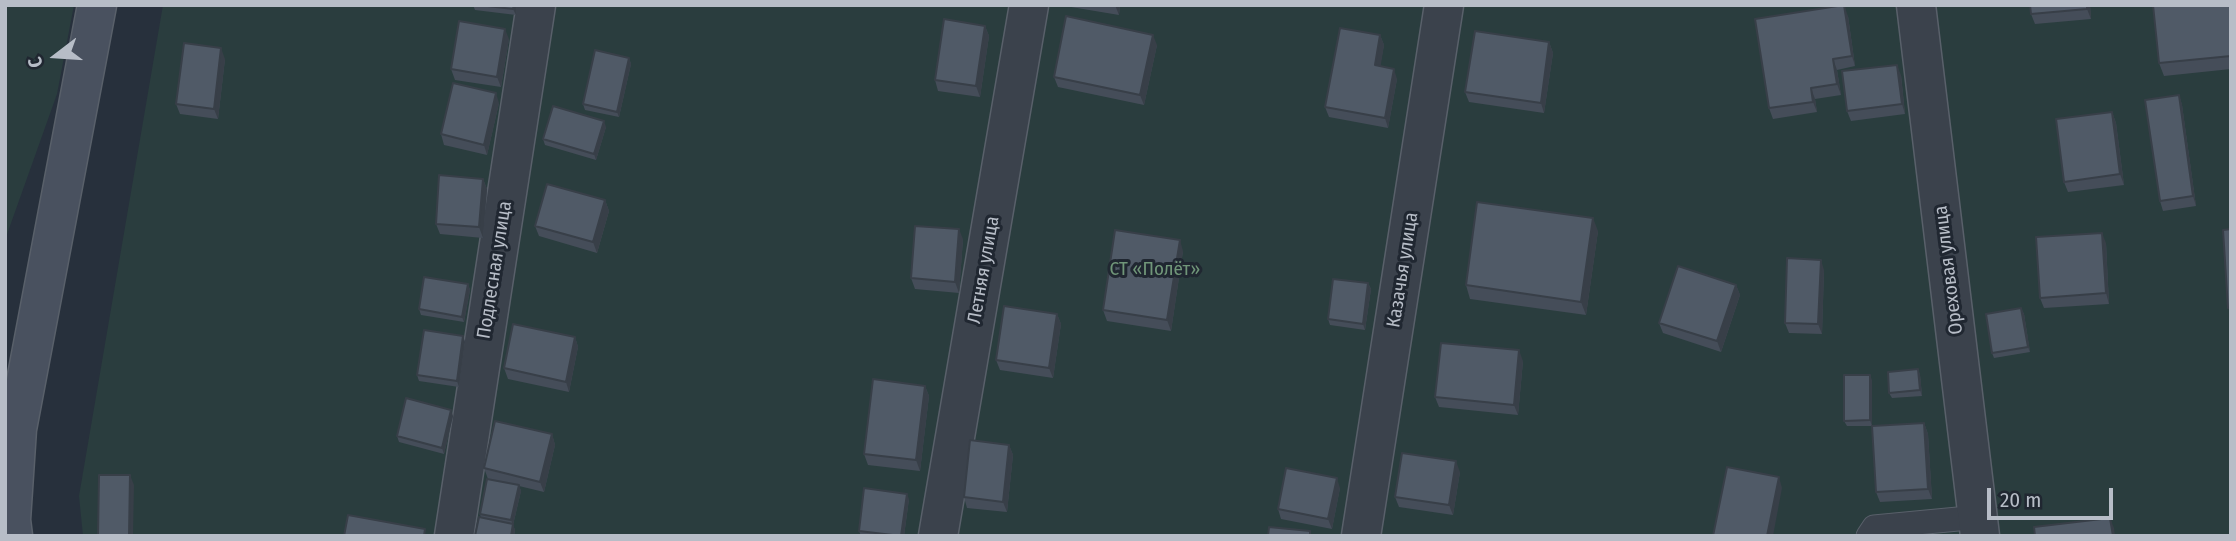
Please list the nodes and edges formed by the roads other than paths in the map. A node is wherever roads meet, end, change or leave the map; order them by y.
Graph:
1 (97, 5) edge
2 (536, 5) edge
3 (1029, 5) edge
4 (1444, 5) edge
5 (1916, 5) edge
6 (1979, 526) edge
7 (13, 536) edge
8 (454, 536) edge
9 (939, 536) edge
10 (1361, 536) edge
11 (1868, 536) edge

1 - 7 main road
2 - 8 street, Подлесная улица
3 - 9 street, Летняя улица
4 - 10 street, Казачья улица
5 - 6 street, Ореховая улица
6 - 11 lane

